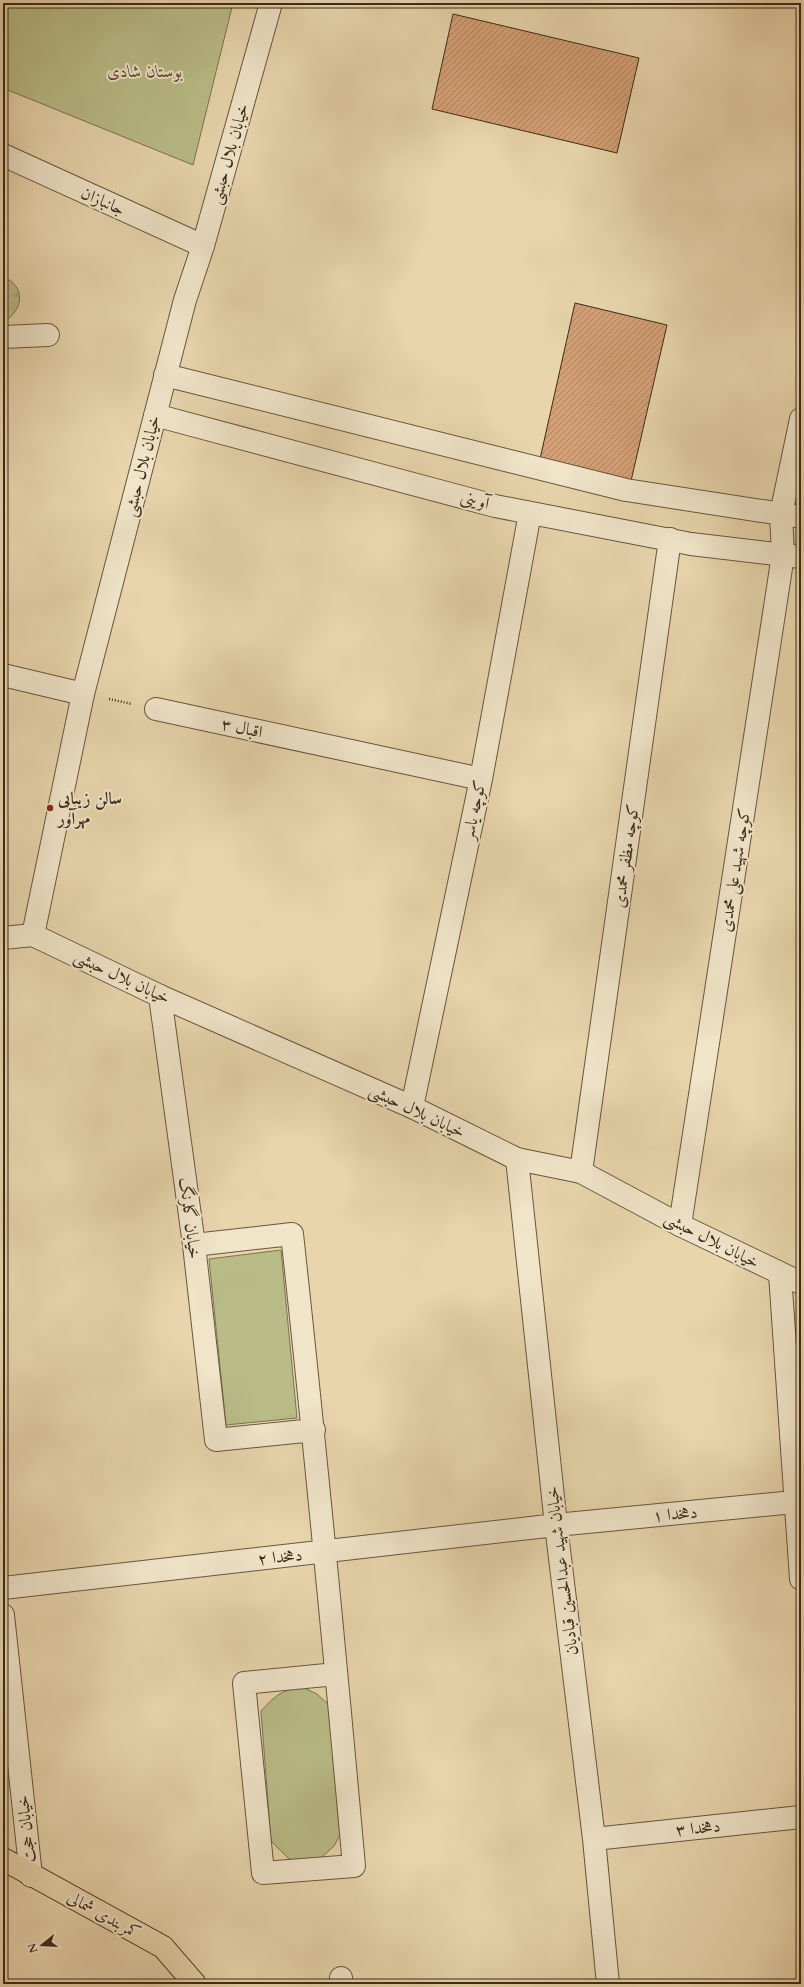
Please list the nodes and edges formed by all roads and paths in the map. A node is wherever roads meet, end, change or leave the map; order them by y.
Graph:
1 (271, 3) edge
2 (3, 155) edge
3 (203, 246) junction
4 (48, 335) dead end
5 (3, 337) edge
6 (165, 375) junction
7 (155, 415) junction
8 (801, 419) edge
9 (530, 513) junction
10 (791, 515) edge
11 (670, 539) junction
12 (792, 556) edge
13 (3, 675) edge
14 (83, 694) junction
15 (156, 709) joint
16 (481, 779) junction
17 (33, 935) junction
18 (3, 938) edge
19 (160, 996) junction
20 (412, 1107) junction
21 (517, 1158) junction
22 (581, 1172) junction
23 (680, 1225) junction
24 (194, 1245) junction
25 (780, 1274) junction
26 (801, 1283) edge
27 (795, 1426) edge
28 (314, 1430) junction
29 (794, 1502) junction
30 (556, 1525) junction
31 (326, 1552) junction
32 (801, 1579) edge
33 (3, 1588) edge
34 (3, 1615) edge
35 (336, 1674) junction
36 (801, 1817) edge
37 (594, 1839) junction
38 (3, 1859) edge
39 (32, 1876) junction
40 (195, 1984) edge
41 (608, 1984) edge

1 - 3 street, خیابان بلال حبشی
2 - 3 street, جانبازان
3 - 6 street, خیابان بلال حبشی
4 - 5 street
6 - 7 street, خیابان بلال حبشی
6 - 10 street
7 - 9 street, آوینی
7 - 14 street, خیابان بلال حبشی
8 - 10 street, کوچه شهید علی محمدی
9 - 11 street, آوینی
9 - 16 street, کوچه یاسر
10 - 12 street, کوچه شهید علی محمدی
11 - 12 street, آوینی
11 - 22 street, کوچه مظفر محمدی
12 - 23 street, کوچه شهید علی محمدی
13 - 14 street
14 - 15 path
14 - 17 street, خیابان بلال حبشی
15 - 16 street, اقبال ۳
16 - 20 street, کوچه یاسر
17 - 18 street
17 - 19 street, خیابان بلال حبشی
19 - 20 street, خیابان بلال حبشی
19 - 24 street, خیابان گلرنگ
20 - 21 street, خیابان بلال حبشی
21 - 22 street, خیابان بلال حبشی
21 - 30 street, خیابان شهید عبدالحسین قبادیان
22 - 23 street, خیابان بلال حبشی
23 - 25 street, خیابان بلال حبشی
24 - 28 street, خیابان گلرنگ
24 - 28 street
25 - 26 street, خیابان بلال حبشی
25 - 27 street
27 - 29 street
28 - 31 street
29 - 30 street, دهخدا ۱
29 - 32 street
30 - 31 street, دهخدا ۲
30 - 37 street, خیابان شهید عبدالحسین قبادیان
31 - 33 street, دهخدا ۲
31 - 35 street
34 - 39 street, خیابان حجت
35 - 35 street
36 - 37 street, دهخدا ۳
37 - 41 street, خیابان شهید عبدالحسین قبادیان
38 - 39 main road, کمربندی شمالی
39 - 40 main road, کمربندی شمالی

